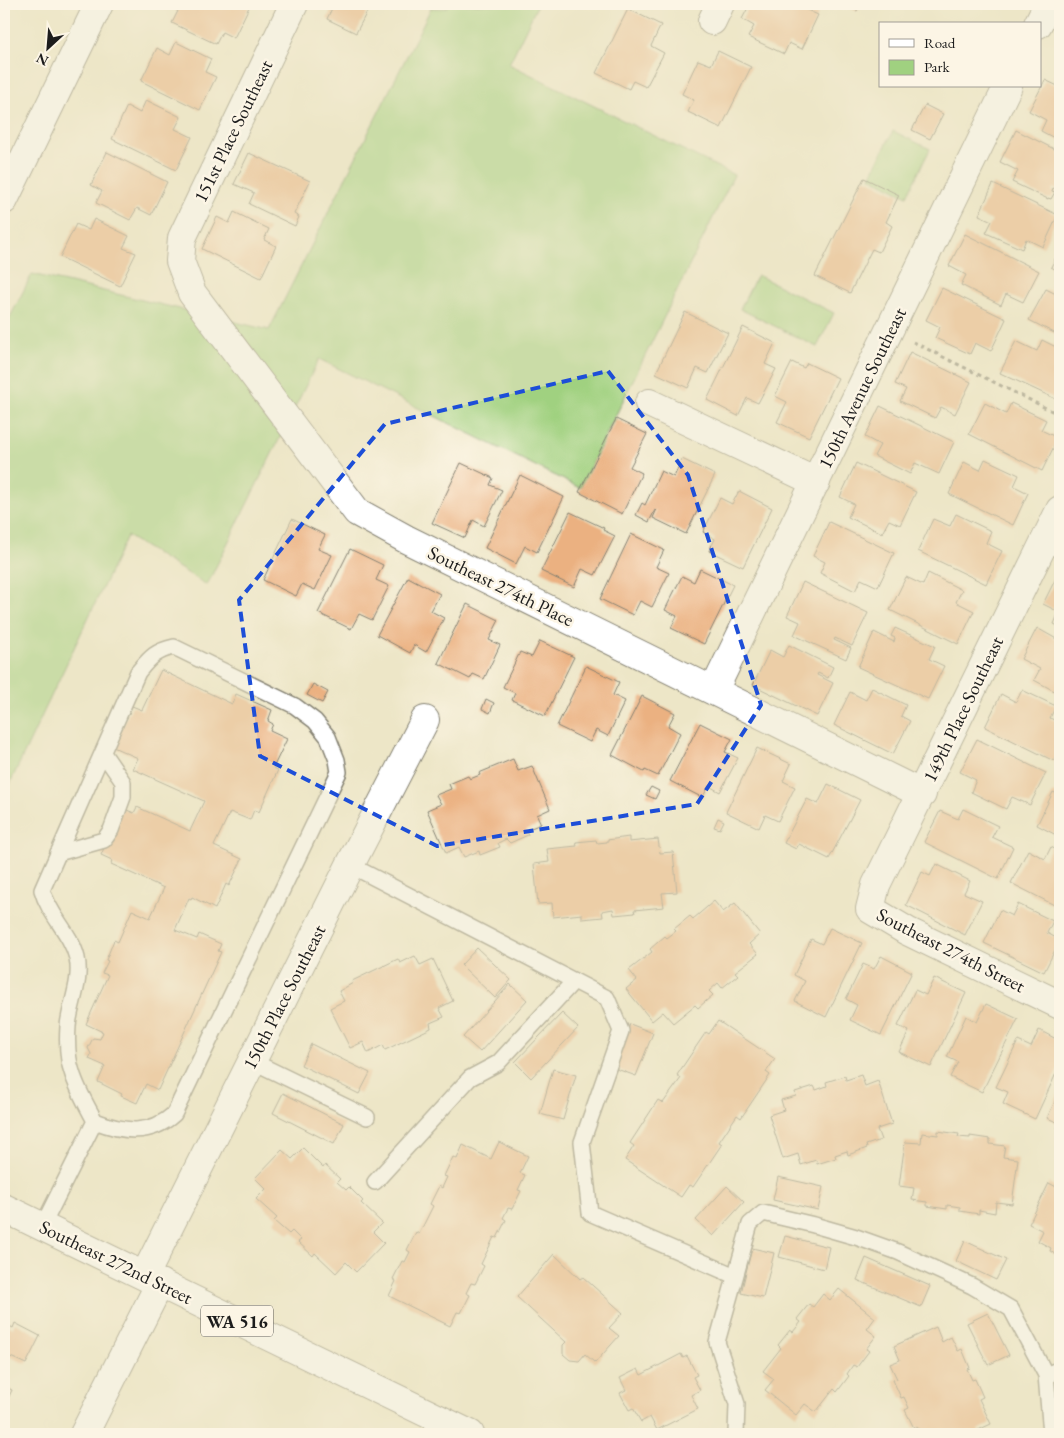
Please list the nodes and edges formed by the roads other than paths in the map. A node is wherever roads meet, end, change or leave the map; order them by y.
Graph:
1 (99, 4) edge
2 (294, 4) edge
3 (1048, 4) edge
4 (1039, 22) edge
5 (1007, 88) edge
6 (4, 200) edge
7 (180, 261) joint
8 (650, 403) dead end
9 (816, 482) junction
10 (1060, 510) edge
11 (714, 690) junction
12 (425, 720) dead end
13 (102, 753) junction
14 (922, 794) junction
15 (58, 853) junction
16 (350, 865) junction
17 (870, 909) joint
18 (574, 981) junction
19 (1060, 1005) edge
20 (252, 1060) junction
21 (367, 1117) dead end
22 (95, 1121) junction
23 (375, 1182) dead end
24 (4, 1208) edge
25 (42, 1226) junction
26 (735, 1276) junction
27 (152, 1279) junction
28 (1060, 1369) edge
29 (1046, 1375) junction
30 (84, 1434) edge
31 (470, 1434) edge
32 (736, 1434) edge
33 (1051, 1434) edge

1 - 6 street
2 - 7 street, 151st Place Southeast
3 - 4 street
5 - 9 street, 150th Avenue Southeast
7 - 11 street, Southeast 274th Place
8 - 9 street
9 - 11 street, 150th Avenue Southeast
10 - 14 street, 149th Place Southeast
11 - 14 street, Southeast 274th Place
12 - 16 street, 150th Place Southeast
13 - 15 lane
13 - 15 lane
13 - 22 lane
14 - 17 street, 149th Place Southeast
15 - 22 lane
16 - 18 lane
16 - 20 street, 150th Place Southeast
17 - 19 street, Southeast 274th Street
18 - 23 lane
18 - 26 lane
20 - 21 lane
20 - 27 street, 150th Place Southeast
22 - 25 lane
24 - 25 street, Southeast 272nd Street / WA 516
25 - 27 street, Southeast 272nd Street / WA 516
26 - 29 lane
26 - 32 lane
27 - 30 street, 150th Place Southeast
27 - 31 street, Southeast 272nd Street / WA 516
28 - 29 lane
29 - 33 lane

